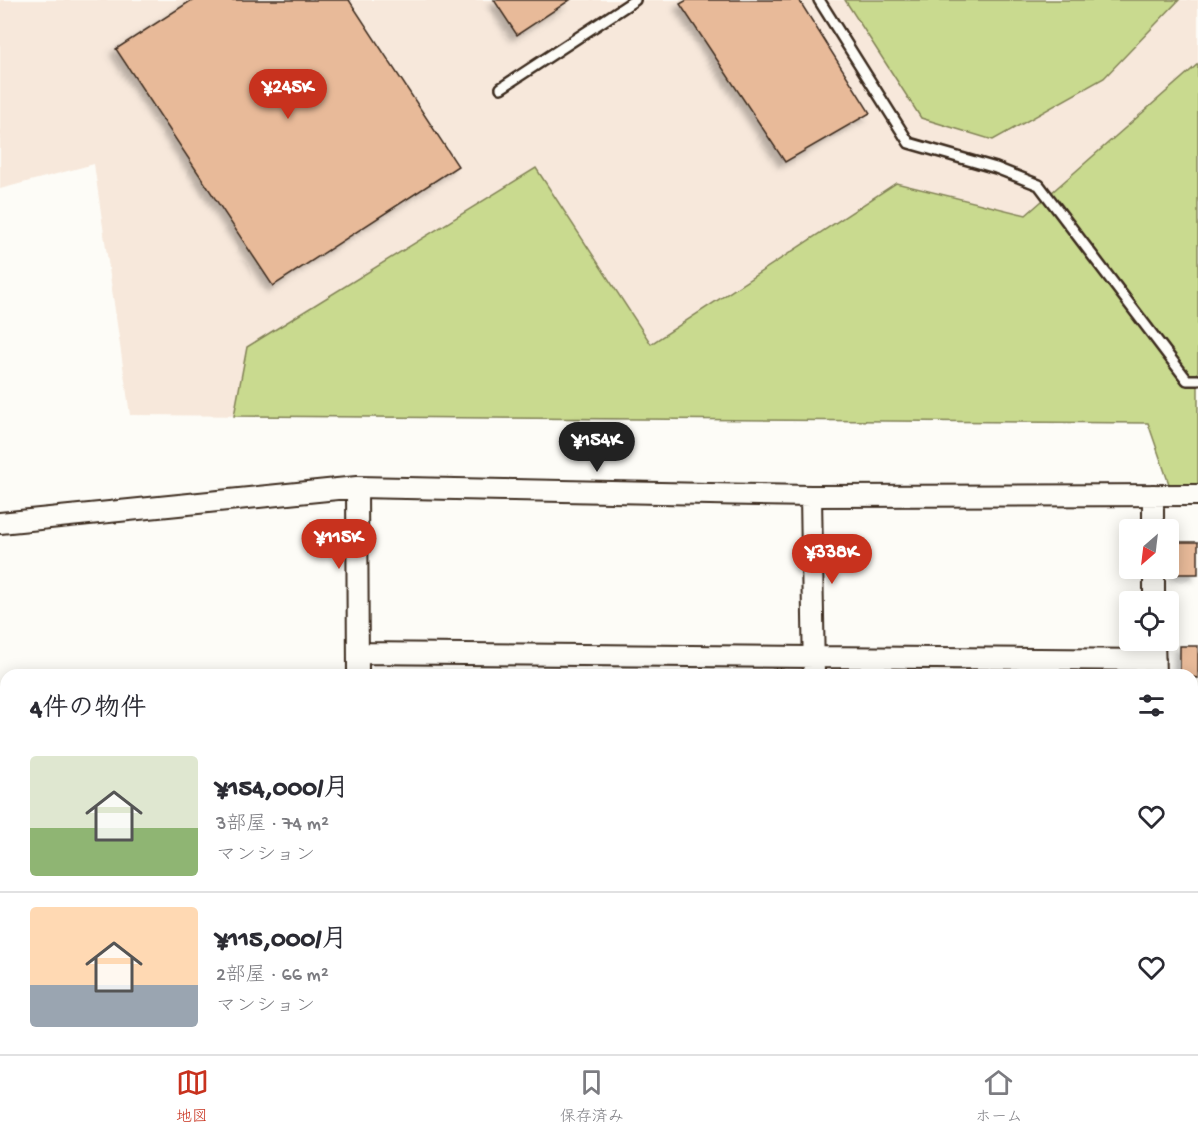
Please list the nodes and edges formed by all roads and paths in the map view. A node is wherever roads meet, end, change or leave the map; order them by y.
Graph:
1 (635, 0) edge
2 (819, 0) edge
3 (501, 88) dead end
4 (1198, 381) edge
5 (357, 487) junction
6 (1153, 495) junction
7 (1198, 495) edge
8 (811, 496) junction
9 (1153, 519) edge
10 (0, 524) edge
11 (1154, 651) edge
12 (358, 653) junction
13 (814, 665) edge
14 (1155, 668) edge
15 (358, 669) edge

1 - 3 lane
2 - 4 lane
5 - 8 street
5 - 10 street
5 - 12 street
6 - 7 street
6 - 8 street
6 - 9 street
8 - 13 street
11 - 14 street
12 - 13 street
12 - 15 street
13 - 14 street

